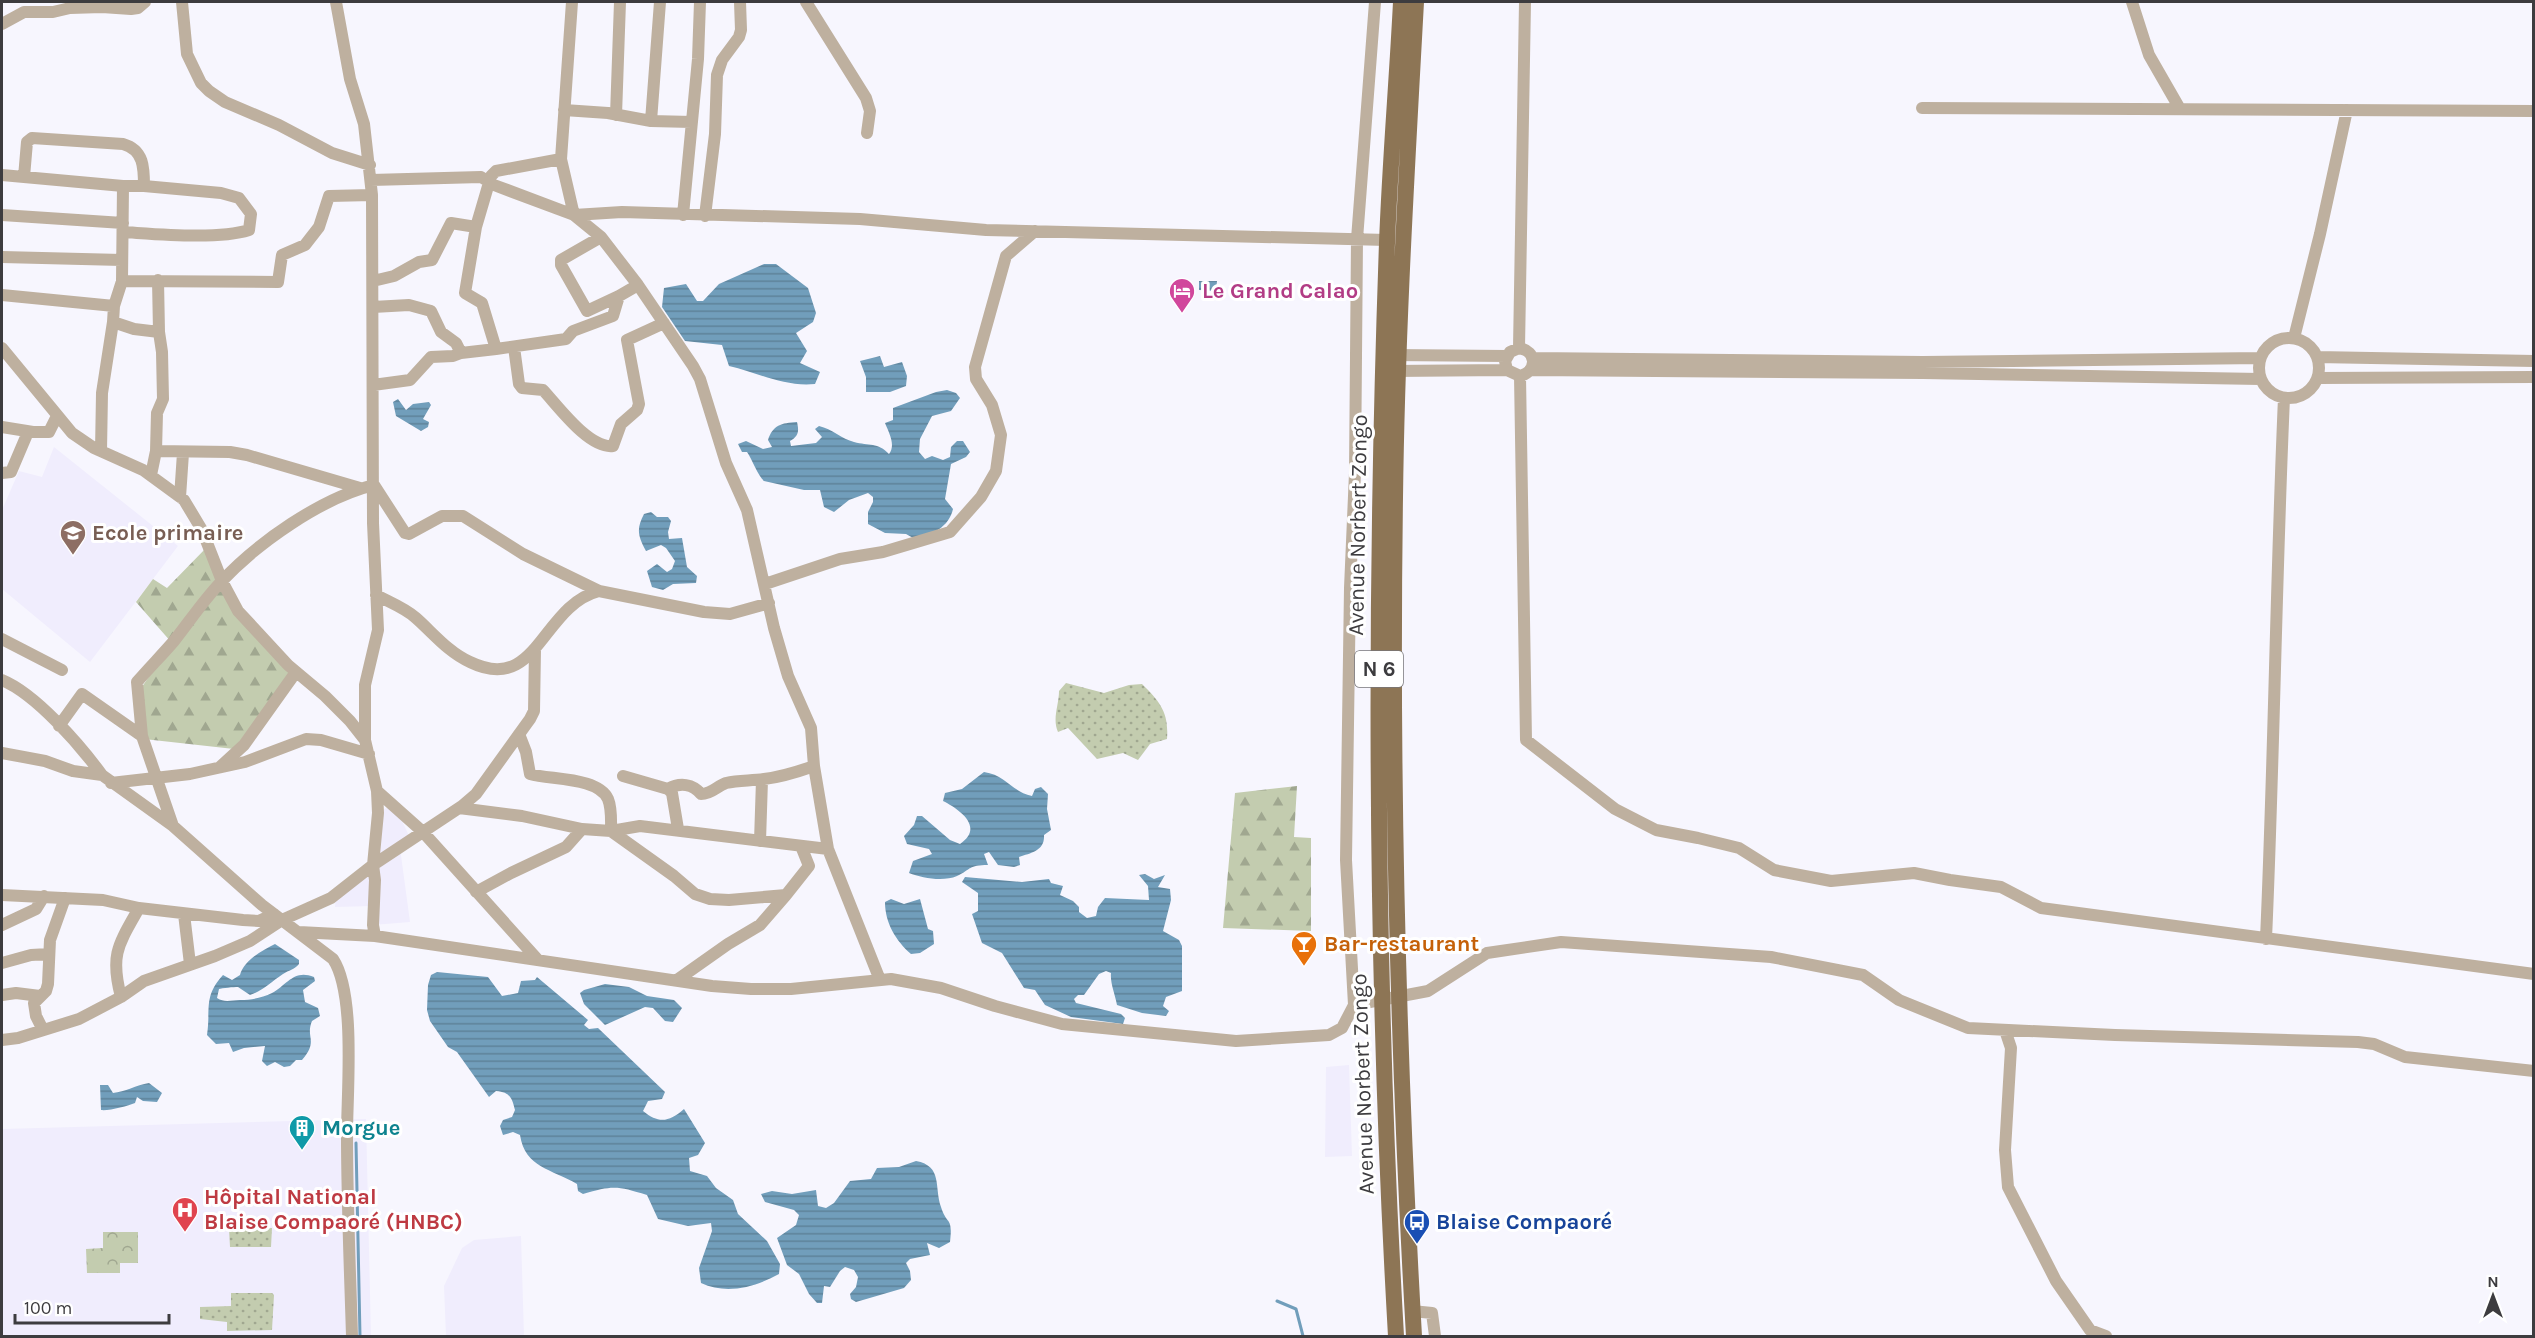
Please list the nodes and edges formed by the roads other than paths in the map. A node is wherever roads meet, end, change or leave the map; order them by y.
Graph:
1 (145, 2) edge
2 (182, 2) edge
3 (336, 2) edge
4 (572, 2) edge
5 (620, 2) edge
6 (660, 2) edge
7 (700, 2) edge
8 (740, 2) edge
9 (806, 2) edge
10 (1375, 2) edge
11 (1401, 2) edge
12 (1416, 2) edge
13 (1525, 2) edge
14 (2132, 2) edge
15 (2, 24) edge
16 (1922, 108) dead end
17 (2180, 109) junction
18 (564, 110) junction
19 (2347, 110) junction
20 (2534, 111) edge
21 (616, 115) junction
22 (651, 121) junction
23 (692, 122) junction
24 (867, 133) dead end
25 (561, 159) junction
26 (370, 165) junction
27 (2, 175) edge
28 (24, 177) junction
29 (371, 180) junction
30 (490, 181) junction
31 (123, 186) junction
32 (144, 186) junction
33 (372, 195) junction
34 (2, 215) edge
35 (574, 215) junction
36 (683, 215) junction
37 (705, 216) junction
38 (476, 227) junction
39 (123, 228) junction
40 (1035, 231) junction
41 (601, 237) junction
42 (1357, 239) junction
43 (1387, 240) junction
44 (2, 257) edge
45 (122, 260) junction
46 (158, 280) junction
47 (122, 281) junction
48 (373, 281) junction
49 (638, 285) junction
50 (2, 295) edge
51 (619, 296) junction
52 (114, 306) junction
53 (373, 307) junction
54 (113, 322) junction
55 (664, 323) junction
56 (159, 332) junction
57 (2294, 338) junction
58 (2, 348) edge
59 (514, 348) junction
60 (1519, 348) junction
61 (496, 349) junction
62 (461, 353) junction
63 (1507, 356) junction
64 (2318, 357) junction
65 (2260, 358) junction
66 (2534, 361) edge
67 (1391, 363) junction
68 (1923, 367) junction
69 (1528, 368) junction
70 (1508, 370) junction
71 (2534, 377) edge
72 (2318, 378) junction
73 (2260, 379) junction
74 (373, 385) junction
75 (2284, 398) junction
76 (57, 416) junction
77 (2, 427) edge
78 (28, 432) junction
79 (101, 451) junction
80 (156, 451) junction
81 (183, 453) junction
82 (2, 473) edge
83 (151, 475) junction
84 (374, 485) junction
85 (360, 488) junction
86 (180, 497) junction
87 (222, 581) junction
88 (765, 584) junction
89 (599, 591) junction
90 (376, 595) junction
91 (769, 603) junction
92 (2, 639) edge
93 (535, 649) junction
94 (62, 670) dead end
95 (296, 672) junction
96 (2, 680) edge
97 (59, 726) junction
98 (519, 734) junction
99 (142, 736) junction
100 (365, 740) junction
101 (2, 753) edge
102 (369, 754) junction
103 (814, 766) junction
104 (220, 767) junction
105 (623, 776) dead end
106 (157, 778) junction
107 (107, 779) junction
108 (762, 780) junction
109 (668, 789) junction
110 (377, 790) junction
111 (459, 808) junction
112 (173, 826) junction
113 (582, 829) junction
114 (678, 829) junction
115 (611, 831) junction
116 (423, 832) junction
117 (760, 841) junction
118 (801, 846) junction
119 (828, 849) junction
120 (373, 865) junction
121 (476, 892) junction
122 (2, 895) edge
123 (786, 895) junction
124 (44, 896) junction
125 (65, 898) junction
126 (139, 908) junction
127 (184, 914) junction
128 (278, 917) junction
129 (2, 925) edge
130 (299, 932) junction
131 (375, 936) junction
132 (2266, 939) junction
133 (49, 954) junction
134 (538, 960) junction
135 (2, 963) edge
136 (190, 964) junction
137 (2534, 974) edge
138 (676, 980) junction
139 (880, 980) junction
140 (2, 995) edge
141 (40, 996) junction
142 (1398, 997) junction
143 (121, 998) junction
144 (1381, 1000) junction
145 (1354, 1005) junction
146 (43, 1030) junction
147 (2005, 1030) junction
148 (2, 1040) edge
149 (2534, 1071) edge
150 (1412, 1311) junction
151 (352, 1336) edge
152 (1396, 1336) edge
153 (1414, 1336) edge
154 (1435, 1336) edge
155 (2106, 1336) edge

1 - 15 street
2 - 26 street
3 - 26 street
4 - 18 street
5 - 21 street
6 - 22 street
7 - 23 street
8 - 37 street
9 - 24 street
10 - 42 street
11 - 43 main road, Avenue Norbert Zongo / N 6
12 - 67 main road, Avenue Norbert Zongo / N 6
13 - 60 street
14 - 17 street
16 - 17 street
17 - 19 street
18 - 21 street
18 - 25 street
19 - 20 street
19 - 57 street
21 - 22 street
22 - 23 street
23 - 36 street
25 - 30 street
25 - 35 street
26 - 29 street
27 - 28 street
28 - 31 street
28 - 32 street
29 - 30 street
29 - 33 street
30 - 35 street
30 - 38 street
31 - 32 street
31 - 39 street
32 - 39 street
33 - 46 street
33 - 48 street
34 - 39 street
35 - 36 street
35 - 41 street
36 - 37 street
37 - 40 street
38 - 48 street
38 - 61 street
39 - 45 street
40 - 42 street
40 - 88 street
41 - 49 street
41 - 51 street
42 - 43 street
42 - 145 street
43 - 67 main road, Avenue Norbert Zongo / N 6
44 - 45 street
45 - 47 street
46 - 47 street
46 - 56 street
47 - 52 street
48 - 53 street
49 - 51 street
49 - 55 street
50 - 52 street
51 - 59 street
52 - 54 street
53 - 62 street
53 - 74 street
54 - 56 street
54 - 79 street
55 - 59 street
55 - 88 street
56 - 80 street
57 - 64 street
57 - 65 street
58 - 76 street
59 - 61 street
60 - 63 street
60 - 69 street
61 - 62 street
62 - 74 street
63 - 67 street
63 - 70 street
64 - 66 street
64 - 72 street
65 - 68 street
65 - 73 street
67 - 70 street
67 - 142 main road, Avenue Norbert Zongo / N 6
67 - 144 main road, Avenue Norbert Zongo / N 6
68 - 69 street
68 - 73 street
69 - 70 street
69 - 132 street
71 - 72 street
72 - 75 street
73 - 75 street
74 - 84 street
75 - 132 street
76 - 78 street
76 - 79 street
77 - 78 street
78 - 82 street
79 - 83 street
80 - 81 street
80 - 83 street
81 - 85 street
81 - 86 street
83 - 86 street
84 - 85 street
84 - 89 street
84 - 90 street
85 - 87 street
86 - 87 street
87 - 95 street
87 - 99 street
88 - 91 street
89 - 91 street
89 - 93 street
90 - 93 street
90 - 100 street
91 - 103 street
92 - 94 street
93 - 98 street
95 - 100 street
95 - 104 street
96 - 97 street
97 - 99 street
97 - 107 street
98 - 111 street
98 - 115 street
99 - 106 street
100 - 102 street
101 - 107 street
102 - 104 street
102 - 110 street
103 - 108 street
103 - 119 street
104 - 106 street
105 - 109 street
106 - 107 street
106 - 112 street
107 - 112 street
108 - 109 street
108 - 117 street
109 - 114 street
110 - 116 street
110 - 120 street
111 - 113 street
111 - 116 street
112 - 128 street
113 - 115 street
113 - 121 street
114 - 115 street
114 - 117 street
115 - 123 street
116 - 120 street
116 - 121 street
117 - 118 street
118 - 119 street
118 - 123 street
119 - 139 street
120 - 128 street
120 - 131 street
121 - 134 street
122 - 124 street
123 - 138 street
124 - 125 street
124 - 129 street
125 - 126 street
125 - 133 street
126 - 127 street
126 - 143 street
127 - 128 street
127 - 136 street
128 - 130 street
128 - 136 street
130 - 131 street
130 - 151 street
131 - 134 street
132 - 137 street
133 - 135 street
133 - 141 street
134 - 138 street
136 - 143 street
138 - 139 street
139 - 145 street
140 - 141 street
141 - 146 street
142 - 144 street
142 - 147 street
142 - 150 main road, Avenue Norbert Zongo / N 6
143 - 146 street
144 - 145 street
144 - 152 main road, Avenue Norbert Zongo / N 6
146 - 148 street
147 - 149 street
147 - 155 street
150 - 153 main road, Avenue Norbert Zongo / N 6
150 - 154 street

